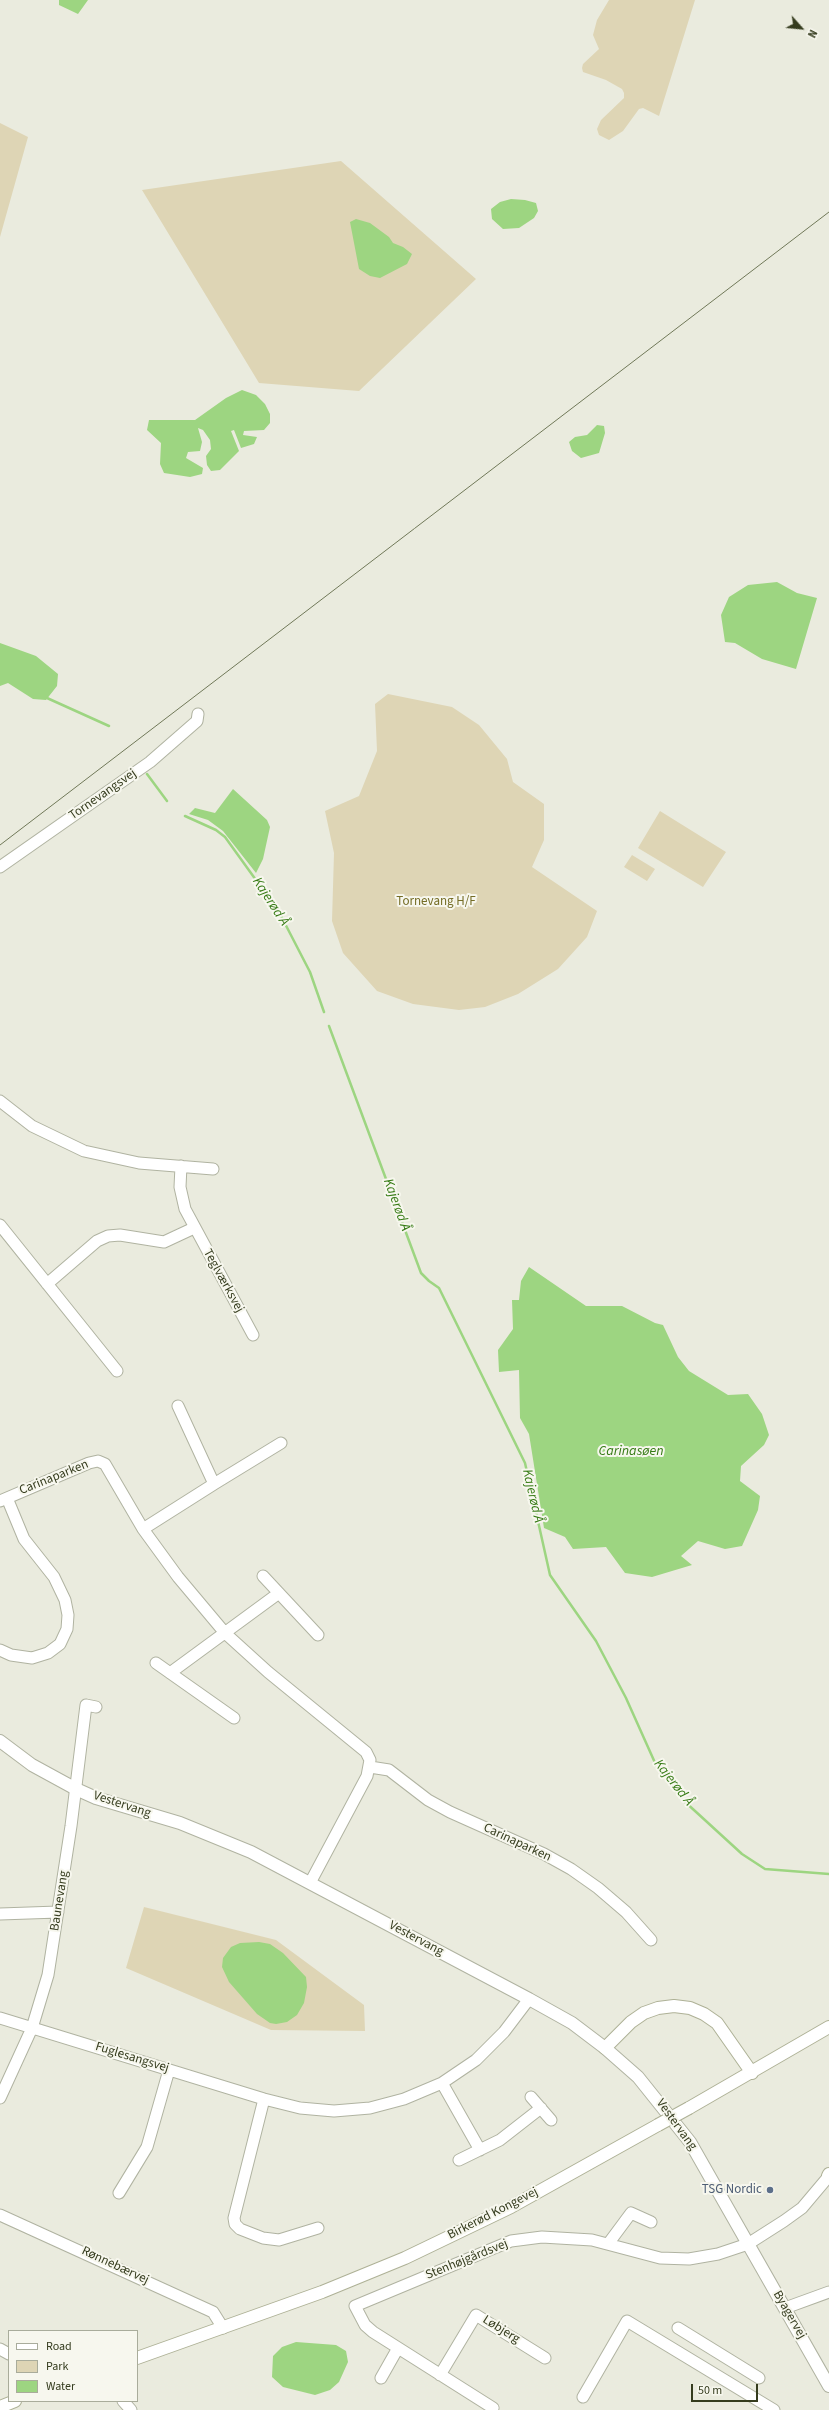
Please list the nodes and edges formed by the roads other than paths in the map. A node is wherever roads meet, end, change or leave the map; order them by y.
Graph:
1 (198, 714) dead end
2 (0, 867) edge
3 (0, 1101) edge
4 (182, 1166) junction
5 (213, 1169) dead end
6 (0, 1225) edge
7 (194, 1228) junction
8 (47, 1284) junction
9 (253, 1335) dead end
10 (117, 1371) dead end
11 (178, 1406) dead end
12 (281, 1442) dead end
13 (214, 1484) junction
14 (3, 1499) edge
15 (143, 1529) junction
16 (263, 1576) dead end
17 (279, 1593) junction
18 (225, 1633) junction
19 (318, 1636) dead end
20 (0, 1650) edge
21 (156, 1663) dead end
22 (170, 1673) junction
23 (96, 1707) dead end
24 (234, 1718) dead end
25 (0, 1741) edge
26 (370, 1767) junction
27 (76, 1789) junction
28 (310, 1883) junction
29 (58, 1912) junction
30 (0, 1914) edge
31 (651, 1940) dead end
32 (529, 1999) junction
33 (0, 2018) edge
34 (32, 2028) junction
35 (828, 2030) edge
36 (605, 2048) junction
37 (169, 2070) junction
38 (752, 2073) junction
39 (442, 2083) junction
40 (531, 2097) dead end
41 (0, 2098) edge
42 (264, 2099) junction
43 (541, 2108) junction
44 (551, 2120) dead end
45 (480, 2150) junction
46 (459, 2160) dead end
47 (829, 2175) edge
48 (119, 2193) dead end
49 (0, 2215) edge
50 (651, 2222) dead end
51 (318, 2228) dead end
52 (608, 2244) junction
53 (748, 2244) junction
54 (829, 2292) edge
55 (785, 2308) junction
56 (223, 2328) junction
57 (678, 2328) dead end
58 (398, 2348) junction
59 (138, 2358) edge
60 (545, 2358) dead end
61 (732, 2362) junction
62 (440, 2375) junction
63 (381, 2378) dead end
64 (722, 2378) junction
65 (759, 2378) dead end
66 (829, 2386) edge
67 (583, 2397) dead end
68 (12, 2402) edge
69 (124, 2402) edge
70 (0, 2407) edge
71 (493, 2409) edge
72 (130, 2410) edge
73 (774, 2410) edge

1 - 2 street, Tornevangsvej
3 - 4 street
4 - 5 street
4 - 7 street, Teglværksvej
6 - 8 street
7 - 8 street
7 - 9 street, Teglværksvej
8 - 10 street
11 - 13 street
12 - 13 street
13 - 15 street
14 - 15 street, Carinaparken
14 - 20 street
15 - 18 street, Carinaparken
16 - 17 street
17 - 18 street
17 - 19 street
18 - 22 street
18 - 26 street, Carinaparken
21 - 22 street
22 - 24 street
23 - 27 street, Baunevang
25 - 27 street, Vestervang
26 - 28 street
26 - 31 street, Carinaparken
27 - 28 street, Vestervang
27 - 29 street, Baunevang
28 - 32 street, Vestervang
29 - 30 street
29 - 34 street, Baunevang
32 - 36 street, Vestervang
32 - 39 street, Fuglesangsvej
33 - 34 street, Fuglesangsvej
34 - 37 street, Fuglesangsvej
34 - 41 street, Baunevang
35 - 38 street, Birkerød Kongevej
36 - 38 street
36 - 53 street, Vestervang
37 - 42 street, Fuglesangsvej
37 - 48 street
38 - 56 street, Birkerød Kongevej, bridge
39 - 42 street, Fuglesangsvej
39 - 45 street
40 - 43 street
42 - 51 street
43 - 44 street
43 - 45 street
45 - 46 street
47 - 53 street, Stenhøjgårdsvej
49 - 56 street, Rønnebærvej
50 - 52 street
52 - 53 street, Stenhøjgårdsvej
52 - 58 street, Stenhøjgårdsvej
53 - 55 street, Byagervej
54 - 55 street
55 - 66 street, Byagervej
56 - 59 street, Birkerød Kongevej
57 - 61 street
58 - 62 street
58 - 63 street
60 - 62 street, Løbjerg
61 - 64 street
61 - 65 street
62 - 71 street
64 - 67 street
64 - 73 street
68 - 70 street
69 - 72 street

